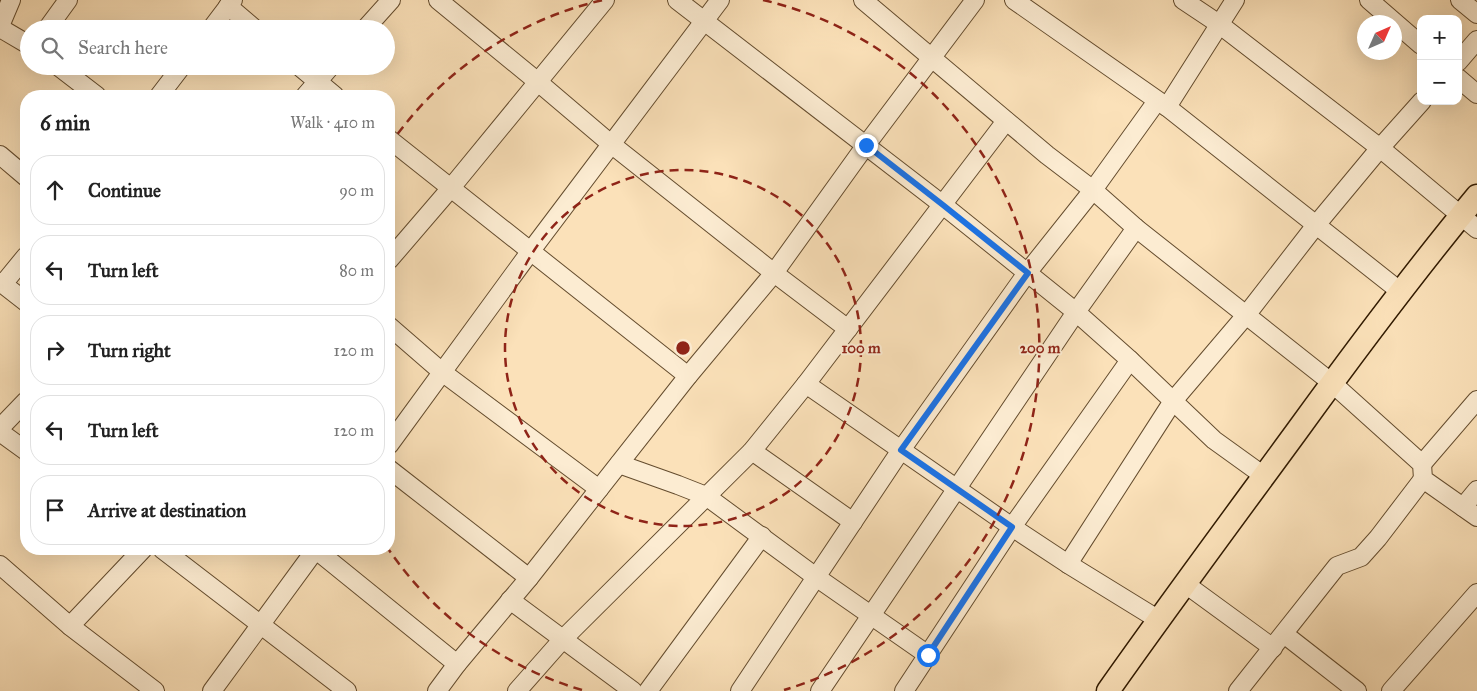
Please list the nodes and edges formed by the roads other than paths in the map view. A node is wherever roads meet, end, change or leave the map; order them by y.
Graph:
1 (11, 0) edge
2 (68, 0) edge
3 (392, 0) edge
4 (438, 0) edge
5 (605, 0) edge
6 (677, 0) edge
7 (720, 0) edge
8 (863, 0) edge
9 (975, 0) edge
10 (1014, 0) edge
11 (1183, 0) edge
12 (1234, 0) edge
13 (1370, 0) edge
14 (1460, 0) edge
15 (230, 3) edge
16 (1477, 14) edge
17 (54, 20) edge
18 (217, 20) edge
19 (246, 20) edge
20 (373, 20) edge
21 (704, 20) junction
22 (1219, 24) junction
23 (0, 27) edge
24 (20, 39) edge
25 (1477, 40) edge
26 (1417, 41) edge
27 (931, 58) junction
28 (1460, 60) edge
29 (70, 75) edge
30 (175, 75) edge
31 (309, 75) edge
32 (324, 75) edge
33 (1462, 81) edge
34 (317, 82) junction
35 (538, 82) junction
36 (89, 90) edge
37 (164, 90) edge
38 (310, 90) edge
39 (327, 90) edge
40 (1477, 94) edge
41 (1162, 104) junction
42 (1418, 105) edge
43 (1006, 121) junction
44 (611, 144) junction
45 (395, 145) edge
46 (866, 145) junction
47 (1380, 148) junction
48 (0, 155) edge
49 (20, 172) edge
50 (450, 189) junction
51 (1093, 190) junction
52 (1477, 196) edge
53 (943, 205) junction
54 (1469, 222) edge
55 (1316, 225) junction
56 (1136, 228) junction
57 (530, 252) junction
58 (395, 253) edge
59 (20, 262) edge
60 (774, 273) junction
61 (1028, 273) junction
62 (1, 283) edge
63 (1401, 292) junction
64 (20, 297) edge
65 (1076, 312) junction
66 (1247, 314) junction
67 (848, 330) junction
68 (395, 331) edge
69 (1130, 360) junction
70 (442, 372) junction
71 (688, 376) junction
72 (1332, 383) junction
73 (806, 384) junction
74 (1477, 400) edge
75 (1173, 402) junction
76 (20, 407) edge
77 (0, 428) edge
78 (0, 432) edge
79 (395, 438) edge
80 (20, 447) edge
81 (901, 450) junction
82 (752, 451) junction
83 (619, 464) junction
84 (1423, 472) junction
85 (395, 474) edge
86 (1264, 476) junction
87 (599, 489) junction
88 (957, 489) junction
89 (1477, 490) edge
90 (706, 496) junction
91 (1463, 507) junction
92 (1477, 517) edge
93 (853, 522) junction
94 (1012, 527) junction
95 (762, 536) junction
96 (137, 555) edge
97 (170, 555) edge
98 (312, 555) edge
99 (323, 555) edge
100 (0, 564) edge
101 (1068, 564) junction
102 (816, 577) junction
103 (529, 578) junction
104 (1184, 583) junction
105 (1477, 593) edge
106 (510, 600) junction
107 (872, 616) junction
108 (1158, 620) junction
109 (70, 626) junction
110 (261, 626) junction
111 (1284, 634) junction
112 (562, 640) junction
113 (1273, 648) junction
114 (928, 655) junction
115 (457, 664) junction
116 (155, 691) edge
117 (212, 691) edge
118 (347, 691) edge
119 (437, 691) edge
120 (517, 691) edge
121 (633, 691) edge
122 (648, 691) edge
123 (740, 691) edge
124 (820, 691) edge
125 (904, 691) edge
126 (1108, 691) edge
127 (1238, 691) edge
128 (1357, 691) edge
129 (1391, 691) edge

1 - 23 street
2 - 17 street
3 - 20 street
4 - 35 street
5 - 35 street
6 - 21 street
7 - 21 street
8 - 27 street
9 - 27 street
10 - 41 street
11 - 22 street
12 - 22 street
13 - 26 street
14 - 16 street
15 - 18 street
15 - 19 street
21 - 44 street
21 - 46 street
22 - 41 street
22 - 47 street
23 - 24 street
25 - 28 street
27 - 43 street
27 - 46 street
29 - 36 street
30 - 37 street
31 - 34 street
32 - 34 street
33 - 40 street
34 - 38 street
34 - 39 street
35 - 44 street
35 - 50 street
41 - 51 street
41 - 55 street
42 - 47 street
43 - 51 street
43 - 53 street
44 - 57 street
44 - 60 street
45 - 50 street
46 - 53 street
46 - 60 street
47 - 54 street
47 - 55 street
48 - 49 street
50 - 57 street
50 - 58 street
51 - 56 street
51 - 61 street
52 - 54 main road
53 - 61 street
53 - 67 street
54 - 63 main road
55 - 63 street
55 - 66 street
56 - 65 street
56 - 66 street
57 - 70 street
57 - 71 street
59 - 62 street
60 - 67 street
60 - 71 street
61 - 65 street
61 - 81 street
62 - 64 street
63 - 72 main road
65 - 69 street
65 - 88 street
66 - 72 street
66 - 75 street
67 - 73 street
68 - 70 street
69 - 75 street
69 - 94 street
70 - 79 street
70 - 87 street
71 - 83 street
72 - 84 street
72 - 86 main road
73 - 81 street
73 - 82 street
74 - 84 street
75 - 86 street
75 - 101 street
76 - 77 street
78 - 80 street
81 - 88 street
81 - 93 street
82 - 90 street
82 - 93 street
83 - 87 street
83 - 90 street
84 - 91 street
84 - 111 street
85 - 103 street
86 - 104 main road
87 - 103 street
88 - 94 street
88 - 107 street
89 - 91 street
90 - 95 street
90 - 112 street
91 - 92 street
93 - 102 street
94 - 101 street
94 - 114 street
95 - 102 street
95 - 122 street
96 - 109 street
97 - 110 street
98 - 110 street
99 - 115 street
100 - 109 street
101 - 108 street
102 - 107 street
102 - 123 street
103 - 106 street
104 - 108 main road
104 - 113 street
105 - 129 street
106 - 112 street
106 - 115 street
107 - 114 street
107 - 124 street
108 - 126 main road
109 - 116 street
110 - 117 street
110 - 118 street
111 - 113 street
111 - 128 street
112 - 120 street
112 - 121 street
113 - 127 street
114 - 125 street
115 - 119 street

